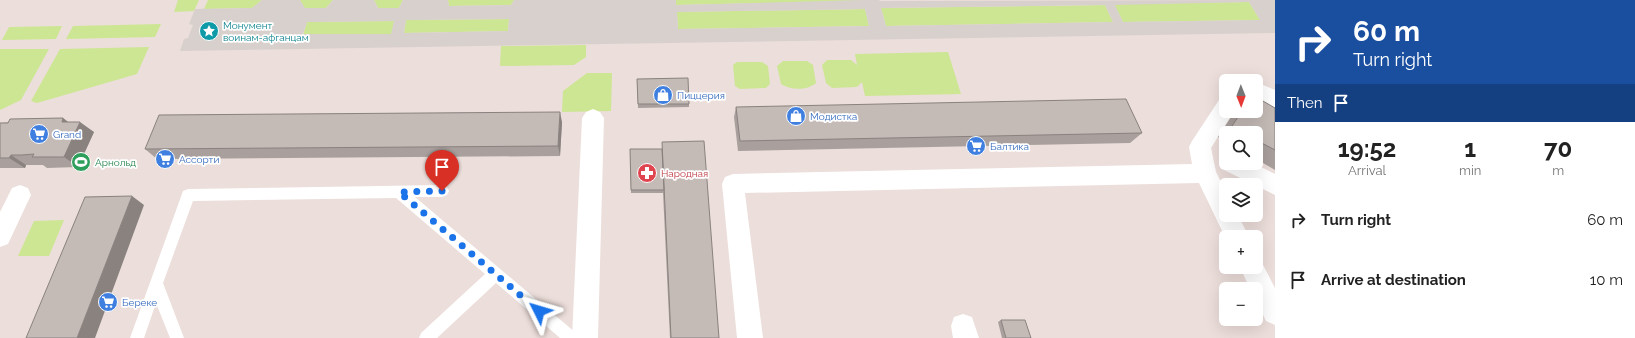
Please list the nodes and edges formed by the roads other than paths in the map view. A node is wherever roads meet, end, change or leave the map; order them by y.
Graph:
1 (1263, 97) edge
2 (1273, 107) edge
3 (1219, 117) edge
4 (593, 118) dead end
5 (1200, 147) junction
6 (1219, 156) edge
7 (1246, 170) edge
8 (1204, 172) junction
9 (1275, 185) edge
10 (442, 191) dead end
11 (399, 192) junction
12 (20, 195) dead end
13 (1233, 230) edge
14 (0, 236) edge
15 (495, 274) junction
16 (1256, 274) edge
17 (156, 284) junction
18 (1275, 313) edge
19 (137, 338) edge
20 (177, 338) edge
21 (426, 338) edge
22 (571, 338) edge
23 (585, 338) edge
24 (750, 338) edge

1 - 2 street
3 - 5 street
4 - 23 street
5 - 6 street
5 - 8 street
7 - 9 street
8 - 13 street
8 - 24 street
10 - 11 lane
11 - 15 lane
11 - 17 lane
12 - 14 street
15 - 21 lane
15 - 22 lane
16 - 18 street
17 - 19 lane
17 - 20 lane

